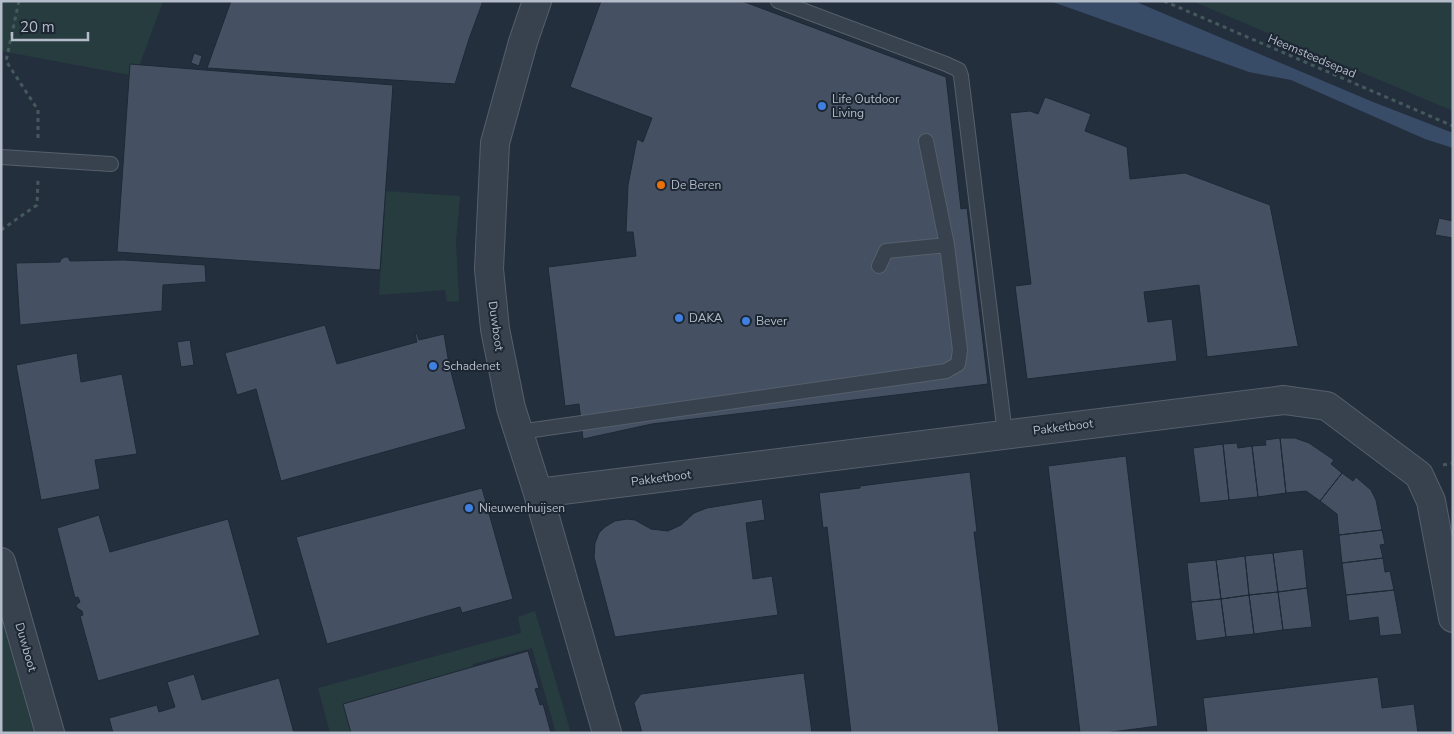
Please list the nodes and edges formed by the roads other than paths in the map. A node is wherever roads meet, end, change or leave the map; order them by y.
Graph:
1 (537, 1) edge
2 (778, 1) edge
3 (926, 141) dead end
4 (1, 157) edge
5 (111, 164) dead end
6 (947, 245) junction
7 (879, 266) dead end
8 (519, 432) junction
9 (1005, 434) junction
10 (538, 494) junction
11 (1, 562) edge
12 (1453, 618) edge
13 (50, 733) edge
14 (607, 733) edge

1 - 8 street, Duwboot
2 - 9 lane
3 - 6 lane
4 - 5 lane
6 - 7 lane
6 - 8 lane
8 - 10 street, Duwboot
9 - 10 street, Pakketboot
9 - 12 street, Pakketboot
10 - 14 street, Duwboot
11 - 13 street, Duwboot

